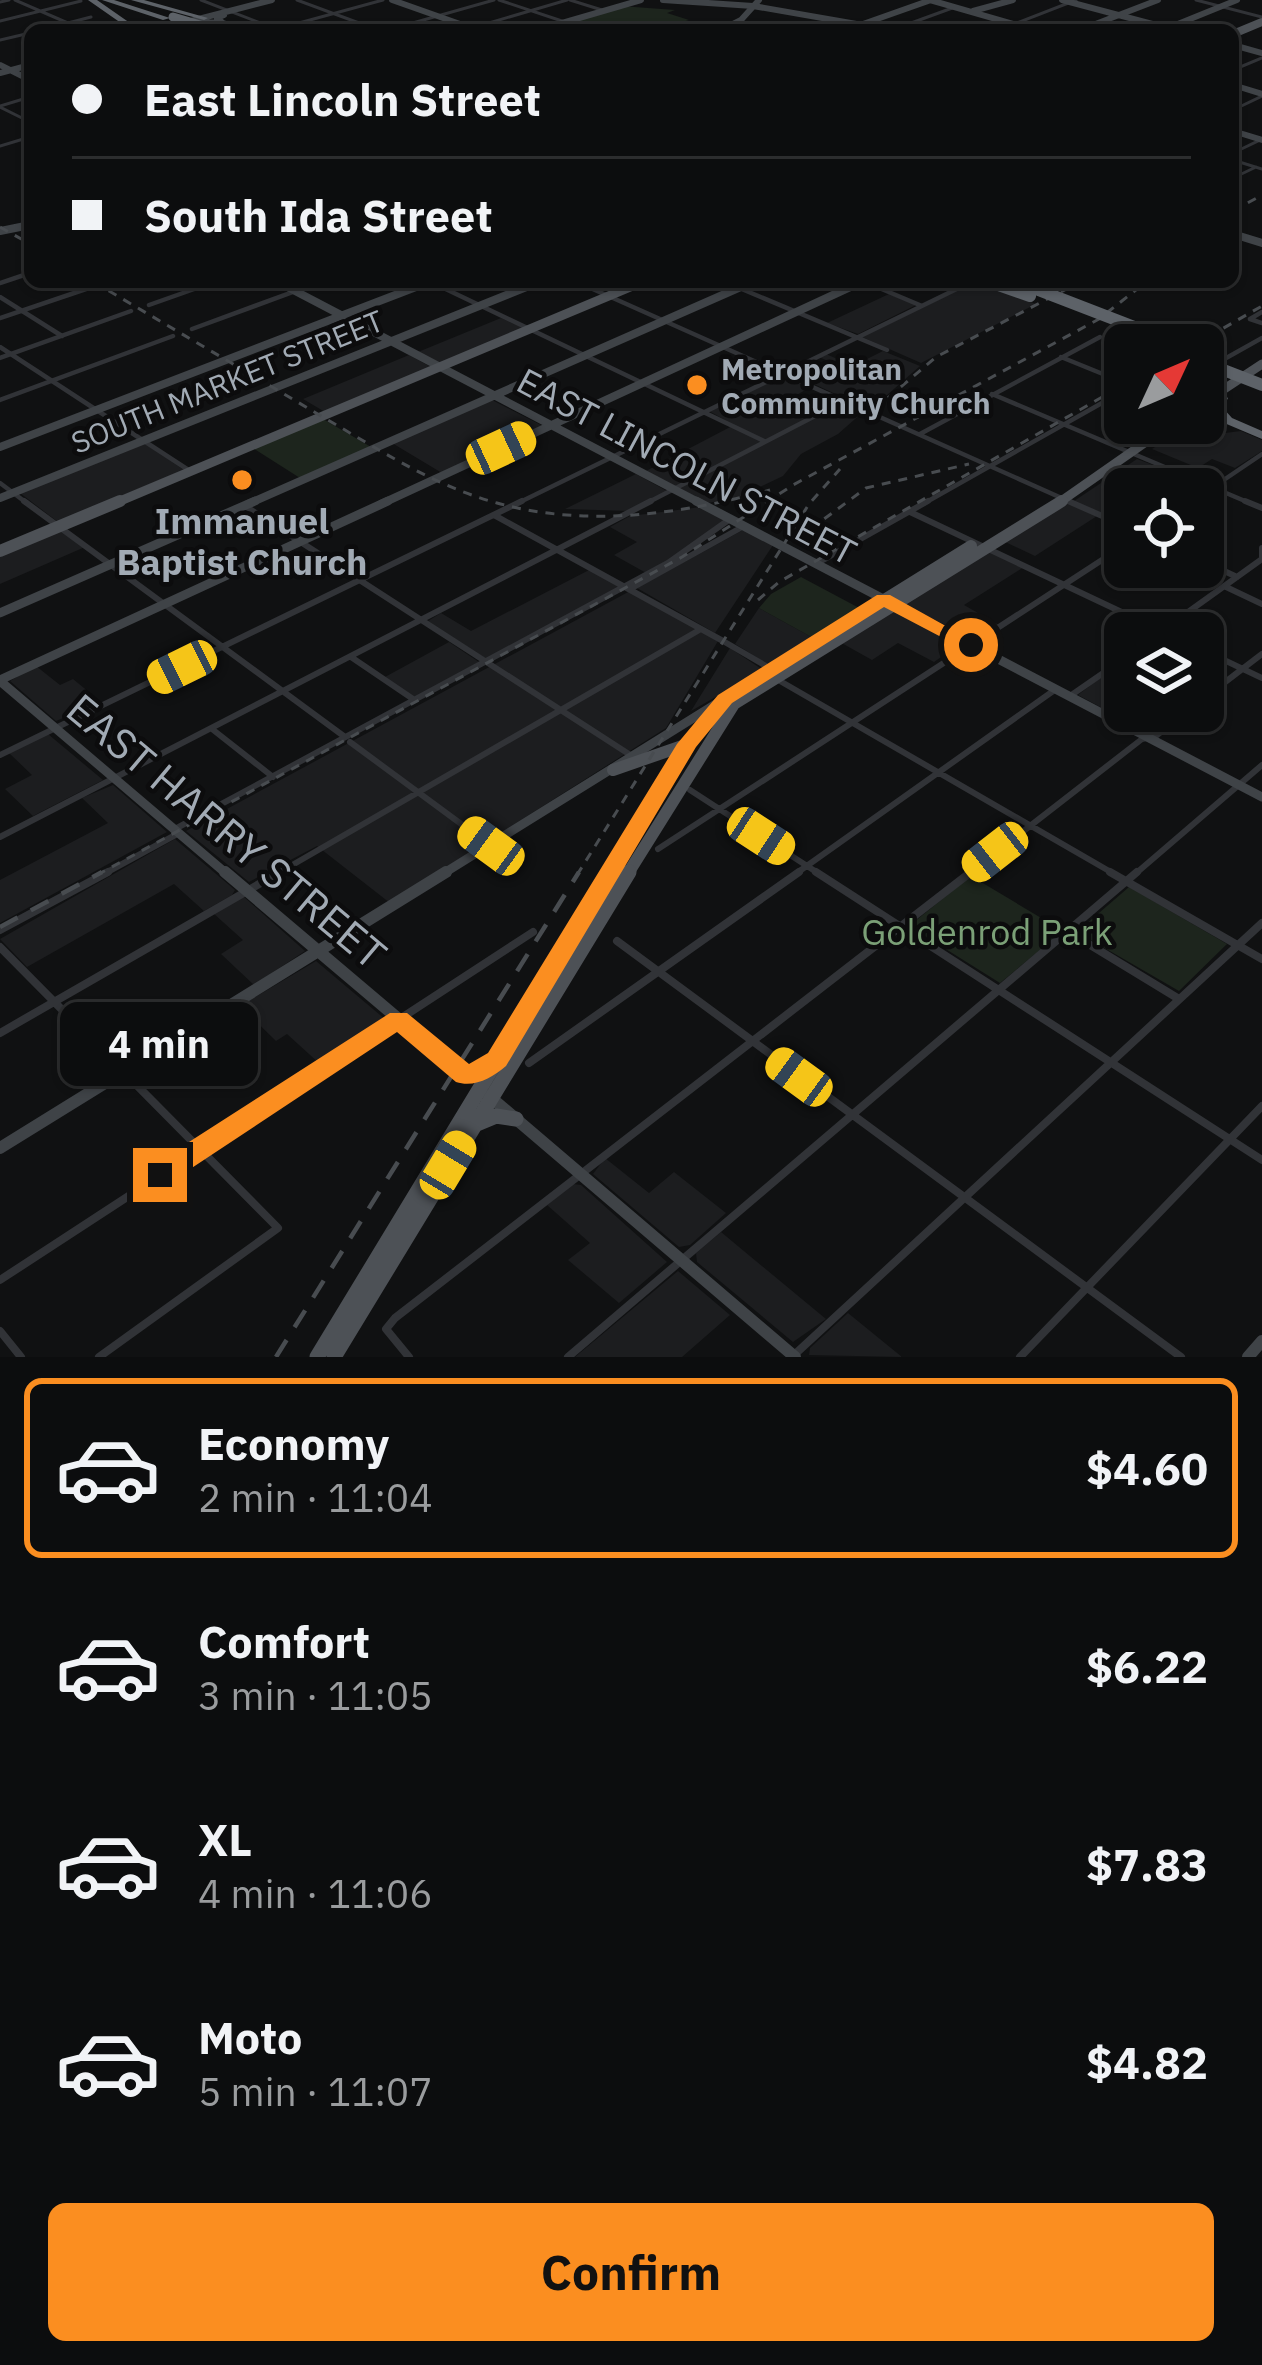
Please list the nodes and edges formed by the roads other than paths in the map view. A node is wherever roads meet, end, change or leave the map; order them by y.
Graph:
1 (12, 0) edge
2 (92, 0) edge
3 (106, 0) edge
4 (118, 0) edge
5 (135, 0) edge
6 (201, 0) edge
7 (276, 0) edge
8 (297, 0) edge
9 (388, 0) edge
10 (419, 0) edge
11 (496, 0) edge
12 (568, 0) edge
13 (663, 0) edge
14 (931, 0) edge
15 (1013, 0) edge
16 (1062, 0) edge
17 (1158, 0) edge
18 (1196, 0) edge
19 (1237, 0) edge
20 (81, 1) edge
21 (635, 1) edge
22 (1074, 1) edge
23 (0, 2) edge
24 (755, 2) edge
25 (404, 4) junction
26 (1221, 6) junction
27 (958, 8) junction
28 (990, 8) junction
29 (602, 10) junction
30 (40, 11) junction
31 (531, 11) junction
32 (185, 12) junction
33 (334, 14) junction
34 (1119, 15) junction
35 (437, 16) junction
36 (91, 17) dead end
37 (170, 17) junction
38 (988, 17) junction
39 (225, 18) edge
40 (1262, 19) edge
41 (0, 21) edge
42 (206, 22) edge
43 (565, 22) junction
44 (68, 23) junction
45 (64, 24) edge
46 (126, 24) edge
47 (195, 24) edge
48 (298, 24) edge
49 (362, 24) edge
50 (409, 24) edge
51 (460, 24) edge
52 (490, 24) edge
53 (558, 24) edge
54 (728, 24) edge
55 (850, 24) edge
56 (865, 24) edge
57 (909, 24) edge
58 (1014, 24) joint
59 (1096, 24) edge
60 (1150, 24) edge
61 (1180, 24) edge
62 (24, 34) edge
63 (18, 36) junction
64 (24, 38) edge
65 (0, 40) edge
66 (24, 66) edge
67 (0, 69) edge
68 (10, 70) junction
69 (24, 77) edge
70 (0, 106) edge
71 (17, 115) junction
72 (24, 119) edge
73 (0, 120) edge
74 (197, 288) edge
75 (289, 288) edge
76 (303, 288) edge
77 (414, 288) edge
78 (442, 288) edge
79 (524, 288) edge
80 (590, 288) edge
81 (627, 288) edge
82 (739, 288) joint
83 (850, 288) edge
84 (878, 288) edge
85 (959, 288) edge
86 (1014, 288) edge
87 (1033, 288) edge
88 (86, 289) dead end
89 (295, 291) junction
90 (608, 296) junction
91 (0, 297) edge
92 (1060, 302) junction
93 (149, 305) dead end
94 (480, 306) junction
95 (922, 306) junction
96 (22, 311) junction
97 (131, 311) dead end
98 (796, 312) junction
99 (1262, 312) edge
100 (342, 316) junction
101 (0, 318) edge
102 (665, 320) junction
103 (1262, 323) edge
104 (1111, 324) edge
105 (1122, 324) edge
106 (192, 329) dead end
107 (529, 329) junction
108 (62, 336) junction
109 (173, 336) dead end
110 (1100, 337) dead end
111 (856, 338) junction
112 (1262, 338) edge
113 (390, 341) junction
114 (722, 346) junction
115 (0, 347) edge
116 (886, 350) dead end
117 (11, 354) junction
118 (586, 355) junction
119 (1061, 357) junction
120 (0, 358) edge
121 (1224, 359) edge
122 (1224, 364) edge
123 (1262, 364) edge
124 (439, 368) junction
125 (783, 373) junction
126 (1104, 376) edge
127 (1262, 378) edge
128 (54, 381) junction
129 (643, 382) junction
130 (992, 394) junction
131 (1224, 394) edge
132 (494, 395) junction
133 (1224, 397) edge
134 (1104, 399) edge
135 (0, 400) edge
136 (844, 400) junction
137 (97, 410) junction
138 (704, 412) junction
139 (1226, 418) edge
140 (1063, 424) junction
141 (550, 425) junction
142 (1262, 433) edge
143 (920, 434) junction
144 (144, 440) junction
145 (764, 441) junction
146 (1144, 444) edge
147 (1154, 444) edge
148 (0, 447) edge
149 (1132, 453) junction
150 (1262, 454) edge
151 (611, 457) junction
152 (988, 466) junction
153 (1168, 468) edge
154 (190, 471) junction
155 (1224, 480) edge
156 (0, 483) edge
157 (674, 489) junction
158 (1224, 492) edge
159 (14, 493) junction
160 (0, 498) edge
161 (1061, 498) junction
162 (245, 506) junction
163 (1262, 508) edge
164 (910, 512) junction
165 (494, 515) junction
166 (1104, 517) edge
167 (730, 519) junction
168 (58, 526) junction
169 (744, 526) junction
170 (300, 542) junction
171 (982, 545) junction
172 (1262, 548) edge
173 (560, 550) junction
174 (0, 551) edge
175 (1104, 559) edge
176 (112, 564) junction
177 (816, 564) junction
178 (1224, 571) edge
179 (1237, 577) junction
180 (360, 580) junction
181 (1066, 585) junction
182 (1224, 586) joint
183 (628, 587) junction
184 (1221, 588) edge
185 (888, 602) junction
186 (167, 604) junction
187 (1262, 604) edge
188 (1122, 612) edge
189 (1190, 612) edge
190 (0, 613) edge
191 (422, 620) junction
192 (701, 629) junction
193 (971, 645) junction
194 (224, 646) junction
195 (1262, 654) edge
196 (351, 657) junction
197 (1224, 660) edge
198 (485, 662) junction
199 (1242, 669) junction
200 (1104, 673) edge
201 (772, 674) junction
202 (1262, 678) edge
203 (0, 681) edge
204 (1224, 683) edge
205 (1056, 689) junction
206 (284, 692) junction
207 (1070, 696) junction
208 (725, 699) junction
209 (414, 700) junction
210 (560, 709) junction
211 (850, 722) junction
212 (55, 728) junction
213 (212, 729) junction
214 (714, 731) junction
215 (1156, 732) edge
216 (1149, 737) junction
217 (348, 740) junction
218 (688, 744) junction
219 (0, 755) edge
220 (635, 758) junction
221 (1262, 765) edge
222 (613, 770) joint
223 (938, 772) junction
224 (273, 777) junction
225 (115, 778) junction
226 (1241, 786) junction
227 (690, 790) dead end
228 (418, 792) junction
229 (1262, 796) edge
230 (718, 809) junction
231 (1030, 825) junction
232 (177, 831) junction
233 (0, 837) edge
234 (491, 846) junction
235 (658, 849) dead end
236 (806, 866) junction
237 (1130, 882) junction
238 (247, 891) junction
239 (1262, 923) edge
240 (900, 926) junction
241 (0, 930) edge
242 (533, 932) dead end
243 (1069, 932) junction
244 (616, 941) dead end
245 (1238, 945) junction
246 (0, 947) edge
247 (318, 952) junction
248 (1262, 959) edge
249 (656, 972) junction
250 (1000, 991) junction
251 (1179, 999) junction
252 (55, 1001) junction
253 (398, 1020) junction
254 (0, 1033) edge
255 (751, 1041) junction
256 (497, 1060) junction
257 (1111, 1062) junction
258 (529, 1063) dead end
259 (124, 1071) junction
260 (464, 1075) junction
261 (484, 1092) junction
262 (1262, 1106) edge
263 (852, 1116) junction
264 (516, 1119) junction
265 (471, 1126) junction
266 (1230, 1139) junction
267 (0, 1148) edge
268 (200, 1149) junction
269 (1262, 1160) edge
270 (580, 1173) junction
271 (964, 1198) junction
272 (681, 1260) junction
273 (0, 1280) edge
274 (1087, 1288) junction
275 (0, 1331) edge
276 (1262, 1341) edge
277 (793, 1356) edge
278 (21, 1357) edge
279 (99, 1357) edge
280 (317, 1357) edge
281 (334, 1357) edge
282 (409, 1357) edge
283 (568, 1357) edge
284 (1020, 1357) edge
285 (1181, 1357) edge
286 (1249, 1357) edge

1 - 23 street
1 - 30 street
2 - 46 highway
3 - 37 highway
4 - 37 highway
5 - 32 highway
6 - 39 street
7 - 39 street
8 - 33 street
9 - 25 street
9 - 33 street
10 - 25 street
11 - 31 street
11 - 35 street
12 - 29 street
12 - 31 street
13 - 24 street
14 - 27 street
14 - 56 street
15 - 28 street
16 - 22 street
17 - 34 street
18 - 26 street
19 - 26 street
20 - 30 street
21 - 29 street
22 - 34 street
22 - 58 street
24 - 54 street
24 - 55 street
25 - 35 street
26 - 40 street
26 - 61 street
27 - 28 street
27 - 38 street
27 - 57 street
28 - 38 street
29 - 43 street
30 - 41 street
30 - 44 street
31 - 43 street
31 - 52 street
32 - 39 highway
32 - 42 highway
33 - 48 street
33 - 49 street
34 - 59 street
34 - 60 street
35 - 50 street
35 - 51 street
36 - 44 street
37 - 39 highway, bridge
37 - 42 highway, bridge
38 - 58 street
39 - 42 street
39 - 42 street
39 - 47 street
43 - 53 street
44 - 45 street
62 - 63 street
63 - 64 street
63 - 65 street
66 - 68 street
67 - 68 street
68 - 69 street
70 - 71 street
71 - 72 street
71 - 73 street
74 - 93 street
75 - 89 street, EAST LINCOLN STREET
76 - 89 street
77 - 100 street
78 - 94 street
79 - 94 street, SOUTH MARKET STREET
80 - 90 street
81 - 90 main road
82 - 98 street
82 - 102 street
83 - 98 street
84 - 95 street
85 - 95 street
86 - 92 highway, bridge
87 - 92 highway, bridge
88 - 96 street
89 - 100 street, EAST LINCOLN STREET
89 - 106 street
90 - 102 street
90 - 107 main road
91 - 96 street
92 - 104 highway, bridge
92 - 105 highway, bridge
94 - 107 street
94 - 113 street, SOUTH MARKET STREET
95 - 111 street
96 - 101 street
96 - 108 street
97 - 108 street
98 - 111 street
98 - 114 street
99 - 103 street
100 - 113 street, EAST LINCOLN STREET
100 - 137 street
102 - 114 street
102 - 118 street
107 - 118 street
107 - 124 main road
108 - 117 street
109 - 128 street
110 - 119 street
111 - 116 street
111 - 125 street
112 - 121 street
113 - 124 street, EAST LINCOLN STREET
113 - 144 street, SOUTH MARKET STREET
114 - 125 street
114 - 129 street
115 - 117 street
117 - 120 street
117 - 128 street
118 - 129 street
118 - 132 street
119 - 126 street
119 - 130 street
122 - 127 highway, bridge
123 - 131 main road
124 - 132 street, EAST LINCOLN STREET
124 - 154 main road
125 - 136 street
125 - 138 street
127 - 133 main road
128 - 135 street
128 - 137 street
129 - 138 street
129 - 141 street
130 - 140 street
130 - 143 street
132 - 141 street, EAST LINCOLN STREET
132 - 162 street
134 - 140 street
136 - 143 street
136 - 145 street
137 - 144 street
137 - 148 street
138 - 145 street
138 - 151 street
139 - 142 highway
140 - 149 street
140 - 152 street
141 - 151 street, EAST LINCOLN STREET
141 - 170 street
143 - 152 street
144 - 154 street
144 - 159 street, SOUTH MARKET STREET
145 - 157 street
146 - 149 main road
147 - 149 main road
149 - 153 street
149 - 161 main road
150 - 155 street
151 - 157 street, EAST LINCOLN STREET
151 - 165 street
152 - 161 street
152 - 164 street
154 - 168 main road
156 - 159 street
157 - 167 street, EAST LINCOLN STREET
157 - 173 street
158 - 163 street
159 - 160 street, SOUTH MARKET STREET
159 - 168 street
161 - 166 street
161 - 171 main road
162 - 170 street
162 - 176 street
164 - 171 street
164 - 177 street
165 - 173 street
165 - 180 street
167 - 169 street, EAST LINCOLN STREET
167 - 183 street
168 - 174 main road
168 - 176 street
169 - 177 street, EAST LINCOLN STREET
169 - 183 street
170 - 180 street
170 - 186 street
171 - 181 street
171 - 185 main road
172 - 179 street
173 - 183 street
173 - 191 street
175 - 181 street
176 - 186 street
176 - 190 street
177 - 185 street, EAST LINCOLN STREET
178 - 179 street
179 - 182 street
180 - 191 street
180 - 194 street
181 - 188 street
181 - 193 street
182 - 187 street
183 - 192 street
183 - 198 street
184 - 189 street
185 - 193 street, EAST LINCOLN STREET
185 - 201 main road
186 - 194 street
186 - 203 street
191 - 196 street
191 - 198 street
192 - 201 street
192 - 210 street
193 - 205 street, EAST LINCOLN STREET
193 - 211 street
194 - 206 street
194 - 212 street
195 - 199 street
196 - 206 street
196 - 209 street
197 - 199 street
198 - 209 street
198 - 210 street
199 - 202 street
199 - 204 street
200 - 207 street
201 - 208 main road
201 - 211 street
201 - 214 main road
203 - 212 street, EAST HARRY STREET
205 - 207 street, EAST LINCOLN STREET
205 - 223 street
206 - 213 street
206 - 217 street
207 - 216 street, EAST LINCOLN STREET
208 - 218 main road
208 - 220 street
209 - 217 street
210 - 220 street
210 - 228 street
211 - 223 street
211 - 230 street
212 - 219 street
212 - 225 street, EAST HARRY STREET
213 - 224 street
213 - 225 street
214 - 218 main road
214 - 261 main road
215 - 216 street
216 - 226 street, EAST LINCOLN STREET
216 - 231 street
217 - 224 street
217 - 228 street
218 - 220 main road
218 - 256 main road
220 - 222 main road
221 - 226 street
222 - 234 street
223 - 231 street
223 - 236 street
224 - 232 street
225 - 232 street, EAST HARRY STREET
225 - 233 street
226 - 229 street, EAST LINCOLN STREET
226 - 237 street
227 - 230 street
228 - 234 street
228 - 238 street
230 - 235 street
230 - 236 street
231 - 237 street
231 - 240 street
232 - 238 street, EAST HARRY STREET
232 - 241 street
234 - 247 street
236 - 240 street
236 - 249 street
237 - 243 street
237 - 245 street
238 - 247 street, EAST HARRY STREET
238 - 252 street
239 - 245 street
240 - 250 street
240 - 255 street
242 - 253 street
243 - 250 street
243 - 251 street
244 - 249 street
245 - 248 street
245 - 251 street
246 - 252 street
247 - 253 street, EAST HARRY STREET
247 - 259 street
249 - 255 street
249 - 258 street
250 - 257 street
250 - 263 street
251 - 257 street
252 - 254 street
252 - 259 street
253 - 260 street, EAST HARRY STREET
253 - 268 street
255 - 263 street
255 - 270 street
256 - 260 main road
256 - 261 main road
257 - 266 street
257 - 271 street
259 - 267 street
259 - 268 street
260 - 261 street, EAST HARRY STREET
261 - 264 street, EAST HARRY STREET
261 - 265 main road
261 - 280 main road
262 - 266 street
263 - 271 street
263 - 272 street
264 - 265 main road
264 - 270 street, EAST HARRY STREET
265 - 281 main road
266 - 269 street
266 - 274 street
268 - 273 street
268 - 279 street
270 - 272 street, EAST HARRY STREET
270 - 282 street
271 - 274 street
271 - 277 street
272 - 277 street, EAST HARRY STREET
272 - 283 street
274 - 284 street
274 - 285 street
275 - 278 street
276 - 286 street

